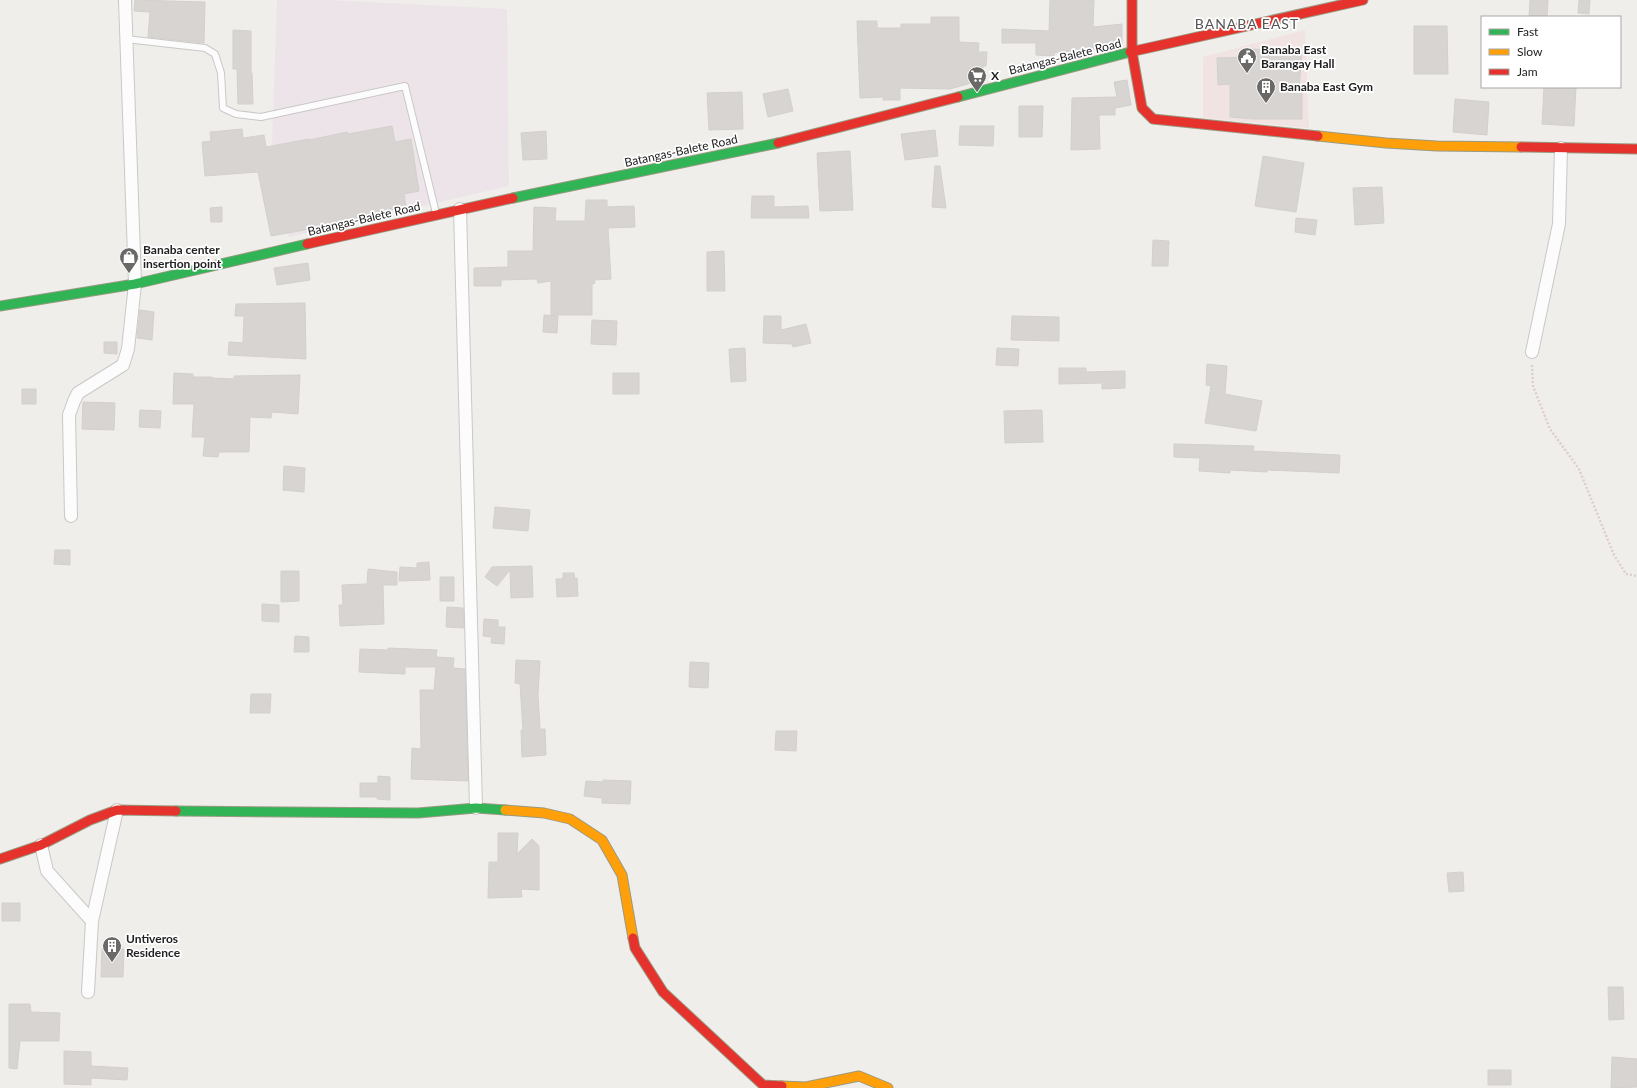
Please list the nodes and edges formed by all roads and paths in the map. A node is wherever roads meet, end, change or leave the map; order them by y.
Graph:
1 (125, 0) edge
2 (1132, 0) edge
3 (1363, 0) edge
4 (126, 39) junction
5 (1132, 52) junction
6 (1561, 148) junction
7 (1637, 149) edge
8 (460, 209) junction
9 (436, 215) junction
10 (135, 284) junction
11 (0, 306) edge
12 (1532, 352) joint
13 (71, 516) dead end
14 (1637, 576) edge
15 (476, 808) junction
16 (117, 810) junction
17 (41, 845) junction
18 (0, 860) edge
19 (92, 920) junction
20 (88, 992) dead end
21 (888, 1088) edge

1 - 4 street
2 - 5 street
3 - 5 street, Batangas-Balete Road
4 - 9 lane
4 - 10 street
5 - 6 street
5 - 8 street, Batangas-Balete Road
6 - 7 street
6 - 12 street
8 - 9 street, Batangas-Balete Road
8 - 15 street
9 - 10 street, Batangas-Balete Road
10 - 11 street, Batangas-Balete Road
10 - 13 street
12 - 14 path
15 - 16 street
15 - 21 street
16 - 17 street
16 - 19 street
17 - 18 street
17 - 19 street
19 - 20 street

